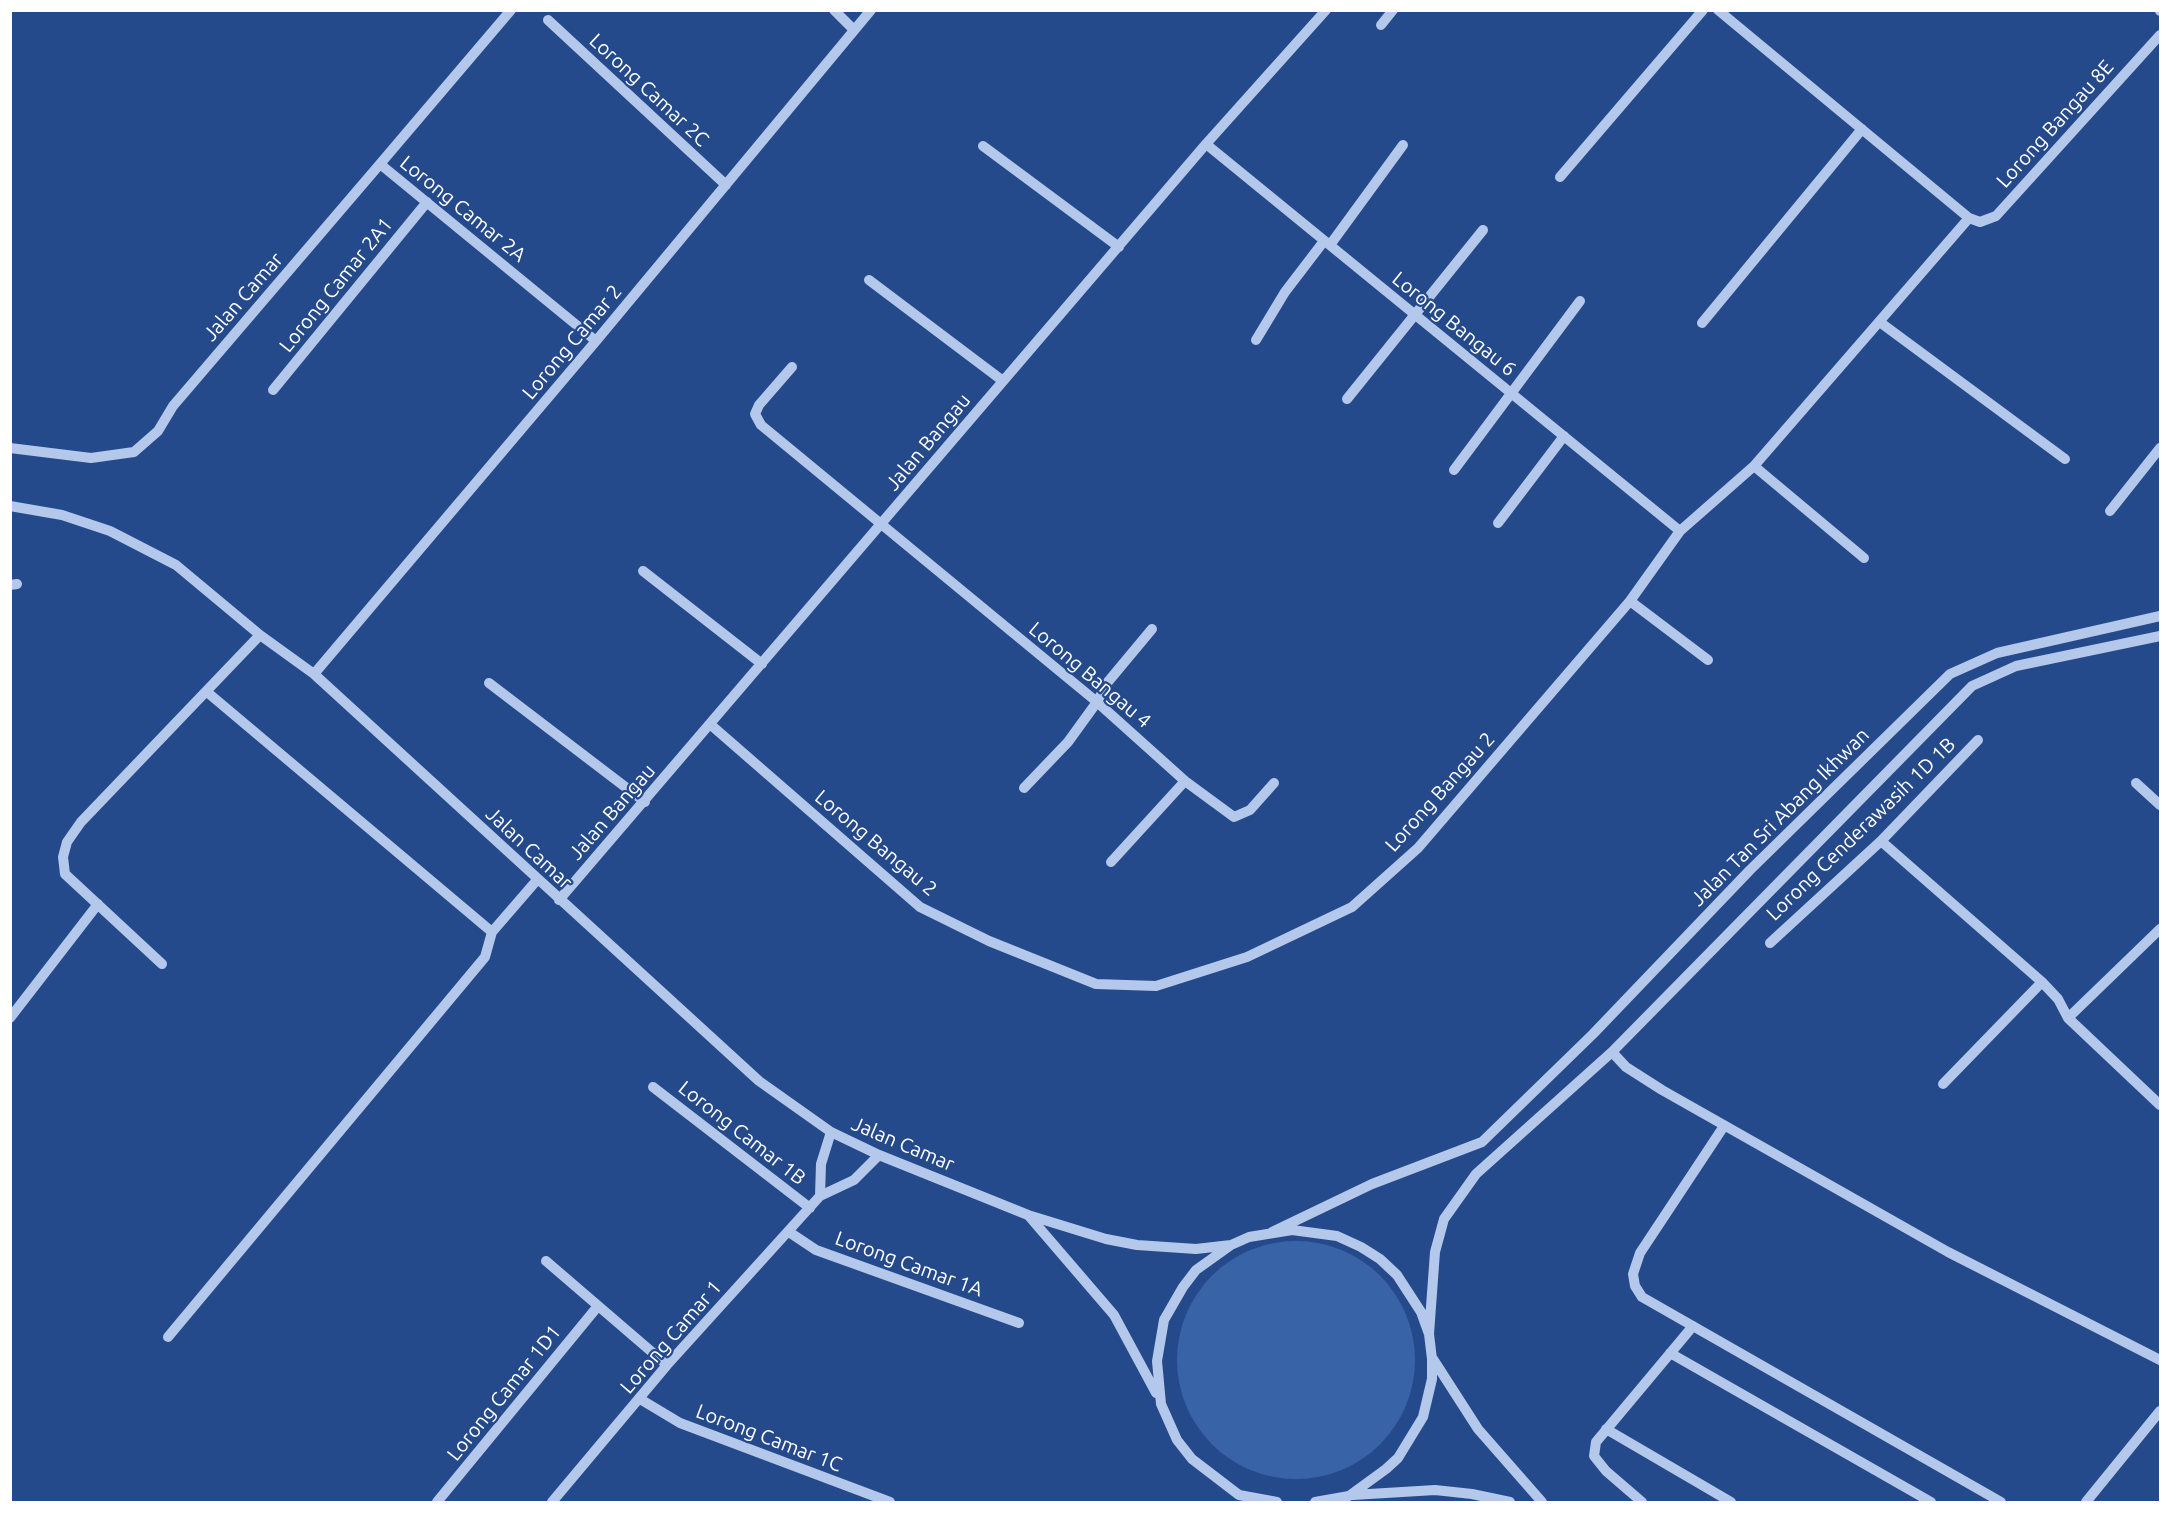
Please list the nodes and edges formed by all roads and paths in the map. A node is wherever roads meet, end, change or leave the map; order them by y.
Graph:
1 (511, 10) edge
2 (834, 10) edge
3 (871, 10) edge
4 (1326, 10) edge
5 (1393, 10) edge
6 (1703, 10) edge
7 (1718, 10) edge
8 (548, 20) dead end
9 (1381, 25) dead end
10 (853, 29) junction
11 (2160, 35) edge
12 (1862, 129) junction
13 (1206, 144) junction
14 (1403, 145) dead end
15 (983, 146) dead end
16 (380, 164) junction
17 (1560, 177) dead end
18 (726, 185) junction
19 (427, 202) junction
20 (1969, 218) junction
21 (1483, 230) dead end
22 (1327, 243) junction
23 (1119, 247) junction
24 (869, 280) dead end
25 (1580, 301) dead end
26 (1415, 315) junction
27 (1702, 323) dead end
28 (1881, 323) junction
29 (1256, 340) dead end
30 (596, 341) junction
31 (792, 367) dead end
32 (1003, 381) junction
33 (273, 390) dead end
34 (1511, 393) junction
35 (1347, 399) dead end
36 (1564, 436) junction
37 (10, 448) edge
38 (2160, 448) edge
39 (2065, 459) dead end
40 (1755, 466) junction
41 (1454, 470) dead end
42 (10, 506) edge
43 (2110, 511) dead end
44 (1498, 523) dead end
45 (882, 524) junction
46 (1680, 531) junction
47 (1864, 558) dead end
48 (643, 571) dead end
49 (1630, 601) junction
50 (2160, 616) edge
51 (1152, 629) dead end
52 (261, 635) junction
53 (2160, 636) edge
54 (1708, 660) dead end
55 (762, 664) junction
56 (314, 674) junction
57 (489, 682) dead end
58 (207, 692) junction
59 (1097, 702) junction
60 (711, 725) junction
61 (1978, 740) dead end
62 (1185, 781) junction
63 (1274, 783) dead end
64 (2136, 783) dead end
65 (1024, 788) dead end
66 (645, 802) junction
67 (2160, 805) edge
68 (1881, 841) junction
69 (1112, 862) dead end
70 (537, 880) junction
71 (559, 900) junction
72 (98, 904) junction
73 (2160, 929) edge
74 (492, 932) junction
75 (1770, 944) dead end
76 (162, 963) dead end
77 (2042, 982) junction
78 (10, 1018) edge
79 (2068, 1018) junction
80 (1612, 1052) junction
81 (1943, 1084) dead end
82 (653, 1087) dead end
83 (2160, 1105) edge
84 (1724, 1126) junction
85 (831, 1132) junction
86 (879, 1155) junction
87 (819, 1196) junction
88 (810, 1208) junction
89 (1028, 1215) junction
90 (789, 1232) junction
91 (1272, 1232) junction
92 (1231, 1245) junction
93 (546, 1262) dead end
94 (598, 1306) junction
95 (1019, 1323) dead end
96 (1693, 1326) junction
97 (1429, 1334) junction
98 (168, 1337) dead end
99 (1670, 1353) junction
100 (1432, 1359) junction
101 (2160, 1360) edge
102 (666, 1365) junction
103 (640, 1399) junction
104 (1161, 1404) junction
105 (2160, 1411) edge
106 (1606, 1429) junction
107 (1349, 1496) junction
108 (1237, 1499) edge
109 (437, 1503) edge
110 (552, 1503) edge
111 (890, 1503) edge
112 (1277, 1503) edge
113 (1315, 1503) edge
114 (1510, 1503) edge
115 (1542, 1503) edge
116 (1642, 1503) edge
117 (1731, 1503) edge
118 (1931, 1503) edge
119 (2001, 1503) edge
120 (2086, 1503) edge

1 - 16 street, Lorong Camar 2A
2 - 10 street
3 - 10 street, Lorong Camar 2
4 - 13 street, Jalan Bangau
5 - 9 street
6 - 17 street
7 - 12 street
8 - 18 street, Lorong Camar 2C
10 - 18 street, Lorong Camar 2
11 - 20 street, Lorong Bangau 8E
12 - 20 street
12 - 27 street
13 - 22 street, Lorong Bangau 6
13 - 23 street, Jalan Bangau
14 - 22 street
15 - 23 street
16 - 19 street, Lorong Camar 2A
16 - 37 street, Jalan Camar
18 - 30 street, Lorong Camar 2
19 - 30 street, Lorong Camar 2A
19 - 33 street, Lorong Camar 2A1
20 - 28 street, Lorong Bangau 2
21 - 26 street
22 - 26 street, Lorong Bangau 6
22 - 29 street
23 - 32 street, Jalan Bangau
24 - 32 street
25 - 34 street
26 - 34 street, Lorong Bangau 6
26 - 35 street
28 - 39 street
28 - 40 street, Lorong Bangau 2
30 - 56 street, Lorong Camar 2
31 - 45 street, Lorong Bangau 4
32 - 45 street, Jalan Bangau
34 - 36 street, Lorong Bangau 6
34 - 41 street
36 - 44 street
36 - 46 street, Lorong Bangau 6
38 - 43 street
40 - 46 street, Lorong Bangau 2
40 - 47 street
42 - 52 street, Jalan Camar
45 - 55 street, Jalan Bangau
45 - 59 street, Lorong Bangau 4
46 - 49 street, Lorong Bangau 2
48 - 55 street
49 - 54 street
49 - 60 street, Lorong Bangau 2
50 - 91 street, Jalan Tan Sri Abang Ikhwan
51 - 59 street
52 - 56 street, Jalan Camar
52 - 58 street
53 - 80 street
55 - 60 street, Jalan Bangau
56 - 70 street, Jalan Camar
57 - 66 street
58 - 72 street
58 - 74 street
59 - 62 street, Lorong Bangau 4
59 - 65 street
60 - 66 street, Jalan Bangau
61 - 68 street, Lorong Cenderawasih 1D 1B
62 - 63 street, Lorong Bangau 4
62 - 69 street
64 - 67 street
66 - 71 street, Jalan Bangau
68 - 75 street, Lorong Cenderawasih 1D 1B
68 - 77 street
70 - 71 street, Jalan Camar
70 - 74 street
71 - 85 street, Jalan Camar
72 - 76 street
72 - 78 street
73 - 79 street
74 - 98 street
77 - 79 street
77 - 81 street
79 - 83 street
80 - 84 street
80 - 97 street
82 - 88 street, Lorong Camar 1B
84 - 96 street
84 - 101 street
85 - 86 street, Jalan Camar
85 - 87 street
86 - 87 street, Lorong Camar 1
86 - 89 street, Jalan Camar
87 - 88 street, Lorong Camar 1
88 - 90 street, Lorong Camar 1
89 - 92 street, Jalan Camar
89 - 104 street, Jalan Camar
90 - 95 street, Lorong Camar 1A
90 - 102 street, Lorong Camar 1
91 - 92 street
91 - 97 street
92 - 104 street
93 - 94 street
94 - 102 street
94 - 109 street, Lorong Camar 1D1
96 - 99 street
96 - 119 street
97 - 100 street
99 - 106 street
99 - 118 street
100 - 107 street
100 - 115 street
102 - 103 street, Lorong Camar 1
103 - 110 street, Lorong Camar 1
103 - 111 street, Lorong Camar 1C
104 - 108 street
105 - 120 street
106 - 116 street
106 - 117 street
107 - 113 street
107 - 114 street
108 - 112 street

